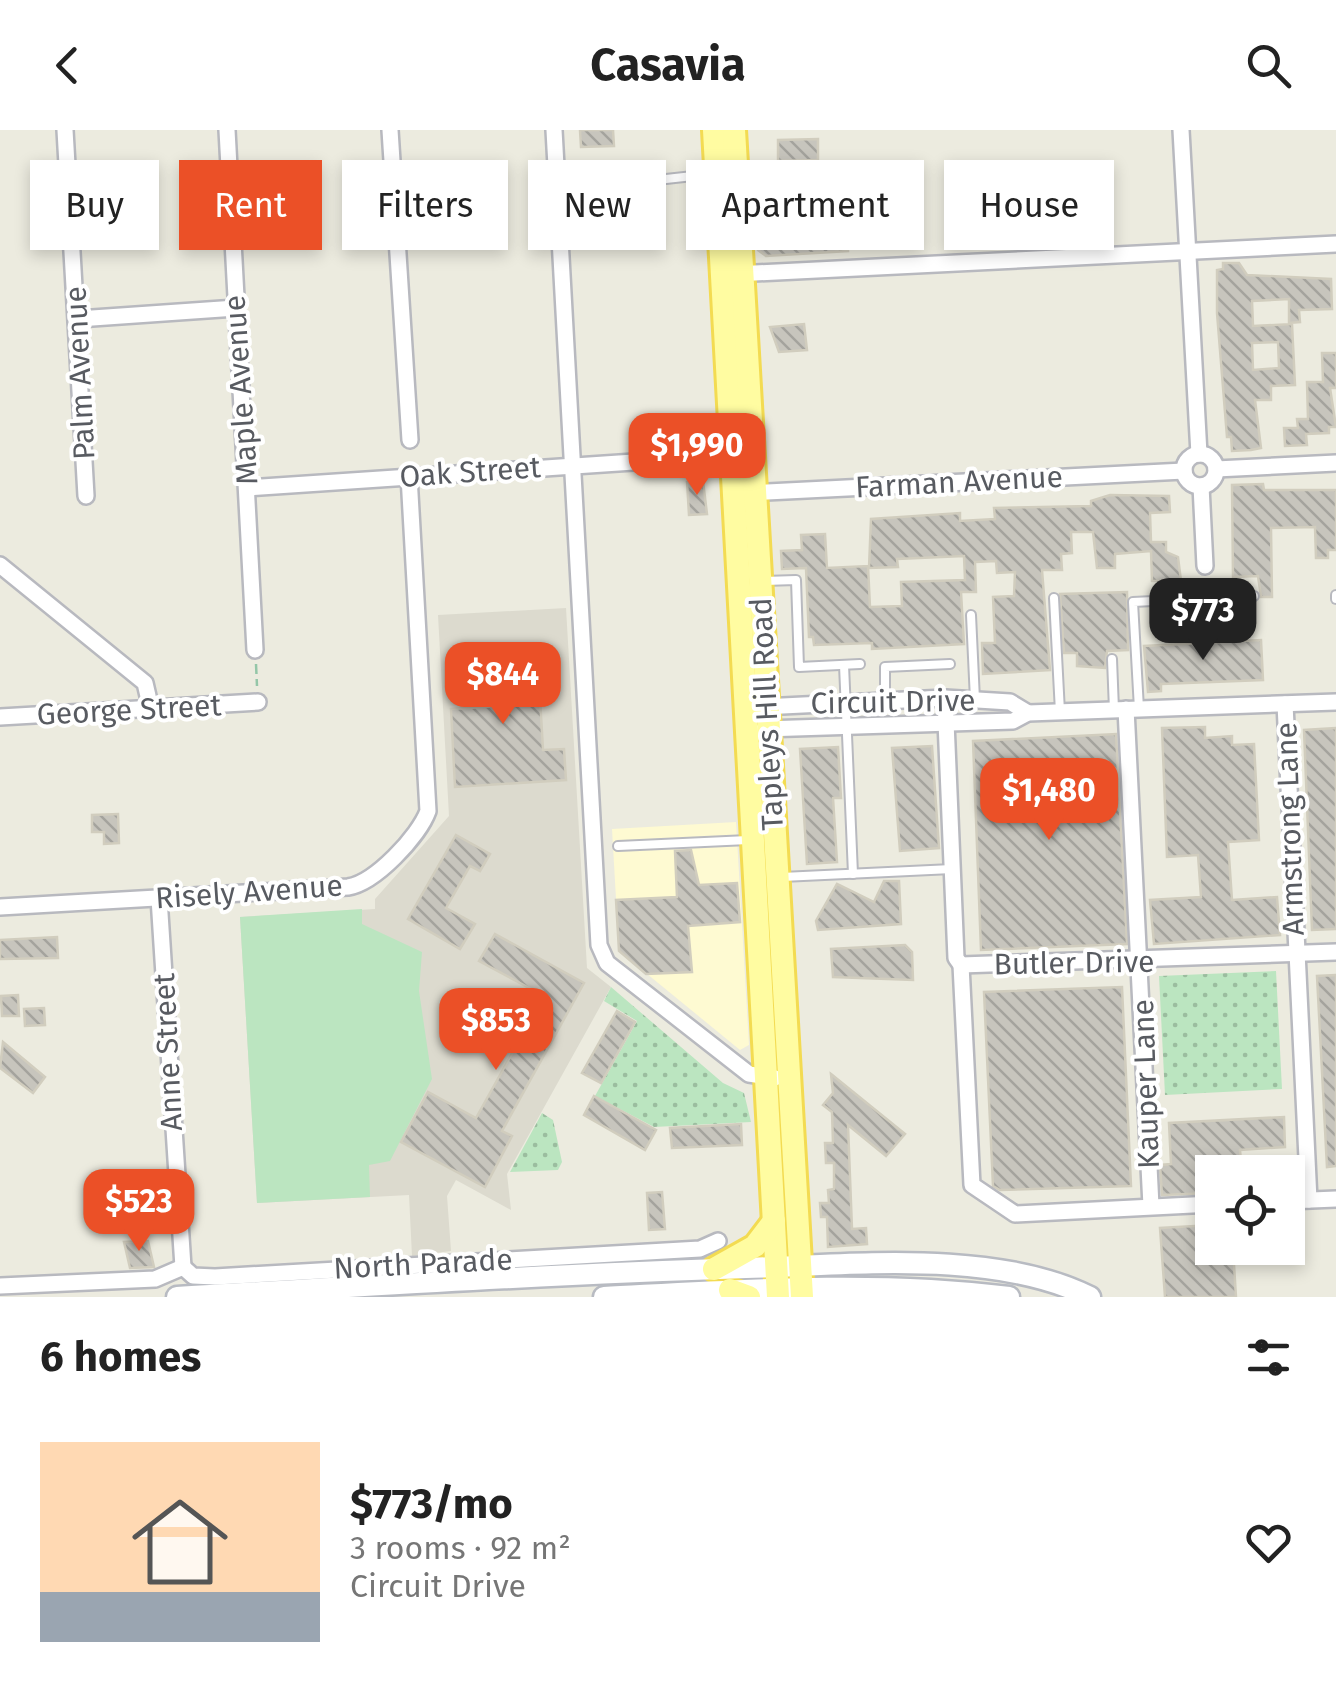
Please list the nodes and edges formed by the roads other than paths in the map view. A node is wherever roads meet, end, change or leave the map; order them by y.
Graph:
1 (65, 130) edge
2 (227, 130) edge
3 (390, 130) edge
4 (554, 130) edge
5 (714, 130) edge
6 (734, 130) edge
7 (1181, 130) edge
8 (556, 160) edge
9 (722, 160) edge
10 (728, 160) edge
11 (1336, 244) edge
12 (561, 250) edge
13 (731, 250) edge
14 (1187, 252) junction
15 (733, 274) junction
16 (236, 308) junction
17 (78, 319) junction
18 (410, 440) dead end
19 (1199, 454) junction
20 (743, 455) junction
21 (1336, 463) edge
22 (574, 465) junction
23 (1216, 470) junction
24 (1184, 471) junction
25 (409, 476) junction
26 (1200, 486) junction
27 (248, 488) junction
28 (745, 493) junction
29 (86, 496) dead end
30 (0, 566) edge
31 (1205, 566) dead end
32 (760, 582) junction
33 (1254, 596) dead end
34 (1054, 598) dead end
35 (971, 615) dead end
36 (256, 650) road end
37 (1112, 659) dead end
38 (860, 664) dead end
39 (950, 664) dead end
40 (844, 665) junction
41 (946, 698) junction
42 (885, 700) junction
43 (976, 700) junction
44 (845, 701) junction
45 (258, 702) road end
46 (1336, 702) edge
47 (1284, 704) junction
48 (151, 709) junction
49 (1126, 709) junction
50 (1060, 712) junction
51 (1028, 713) junction
52 (0, 717) edge
53 (760, 718) junction
54 (947, 724) junction
55 (846, 728) junction
56 (753, 840) junction
57 (618, 846) dead end
58 (952, 869) junction
59 (853, 874) junction
60 (776, 878) junction
61 (159, 898) junction
62 (0, 906) edge
63 (1336, 952) edge
64 (1295, 954) junction
65 (1140, 962) junction
66 (961, 965) junction
67 (778, 1078) junction
68 (1336, 1198) edge
69 (1305, 1200) edge
70 (1309, 1200) junction
71 (1195, 1205) edge
72 (1151, 1206) junction
73 (774, 1221) junction
74 (718, 1241) dead end
75 (602, 1254) junction
76 (184, 1266) junction
77 (714, 1269) junction
78 (617, 1273) junction
79 (245, 1274) junction
80 (789, 1283) edge
81 (0, 1286) edge
82 (263, 1292) junction
83 (740, 1294) edge
84 (178, 1297) edge
85 (604, 1297) edge
86 (1009, 1297) edge
87 (1090, 1297) edge

1 - 17 street, Palm Avenue
2 - 16 street, Maple Avenue
3 - 18 street
4 - 8 street
5 - 9 main road, Tapleys Hill Road
6 - 10 main road, Tapleys Hill Road
7 - 14 street
11 - 14 street
12 - 22 street
13 - 15 main road, Tapleys Hill Road
14 - 15 street
14 - 19 street
15 - 20 main road, Tapleys Hill Road
16 - 17 street
16 - 27 street, Maple Avenue
17 - 29 street, Palm Avenue
19 - 23 street
19 - 24 street
20 - 22 street, Oak Street
20 - 28 main road, Tapleys Hill Road
21 - 23 street
22 - 25 street, Oak Street
22 - 67 street
23 - 26 street
24 - 26 street
24 - 28 street, Farman Avenue
25 - 27 street, Oak Street
25 - 61 street, Risely Avenue
26 - 31 street
27 - 36 street, Maple Avenue
28 - 32 main road, Tapleys Hill Road
28 - 53 main road, Tapleys Hill Road
30 - 48 street
32 - 40 lane
32 - 53 main road, Tapleys Hill Road
33 - 49 lane
34 - 50 lane
35 - 43 lane
37 - 49 lane
38 - 40 lane
39 - 42 lane
40 - 44 lane
41 - 42 street, Circuit Drive
41 - 43 street, Circuit Drive
41 - 54 street, Butler Drive
42 - 44 street, Circuit Drive
43 - 51 street, Circuit Drive
44 - 53 street, Circuit Drive
44 - 55 lane
45 - 48 street, George Street
46 - 47 street, Circuit Drive
47 - 49 street, Circuit Drive
47 - 64 street, Armstrong Lane
48 - 52 street, George Street
49 - 50 street, Circuit Drive
49 - 65 street, Kauper Lane
50 - 51 street, Circuit Drive
51 - 54 street, Circuit Drive
53 - 55 street, Circuit Drive
53 - 56 main road, Tapleys Hill Road
53 - 60 main road, Tapleys Hill Road
54 - 55 street, Circuit Drive
54 - 58 street, Butler Drive
55 - 59 lane
56 - 57 lane
56 - 67 main road, Tapleys Hill Road
58 - 59 lane
58 - 66 street, Butler Drive
59 - 60 lane
60 - 67 main road, Tapleys Hill Road
61 - 62 street, Risely Avenue
61 - 76 street, Anne Street
63 - 64 street, Butler Drive
64 - 65 street, Butler Drive
64 - 70 street, Armstrong Lane
65 - 66 street, Butler Drive
65 - 72 street, Kauper Lane
66 - 72 street
67 - 73 main road, Tapleys Hill Road
67 - 80 main road, Tapleys Hill Road
68 - 70 street
69 - 70 street
71 - 72 street
73 - 77 main road
73 - 80 main road, Tapleys Hill Road
74 - 75 street, North Parade
75 - 78 street
75 - 79 street, North Parade
76 - 79 street, North Parade
76 - 81 street, North Parade
77 - 78 main road
77 - 80 main road
78 - 82 main road
79 - 82 street
80 - 83 main road
80 - 86 main road
80 - 87 main road
82 - 84 main road
83 - 85 main road

